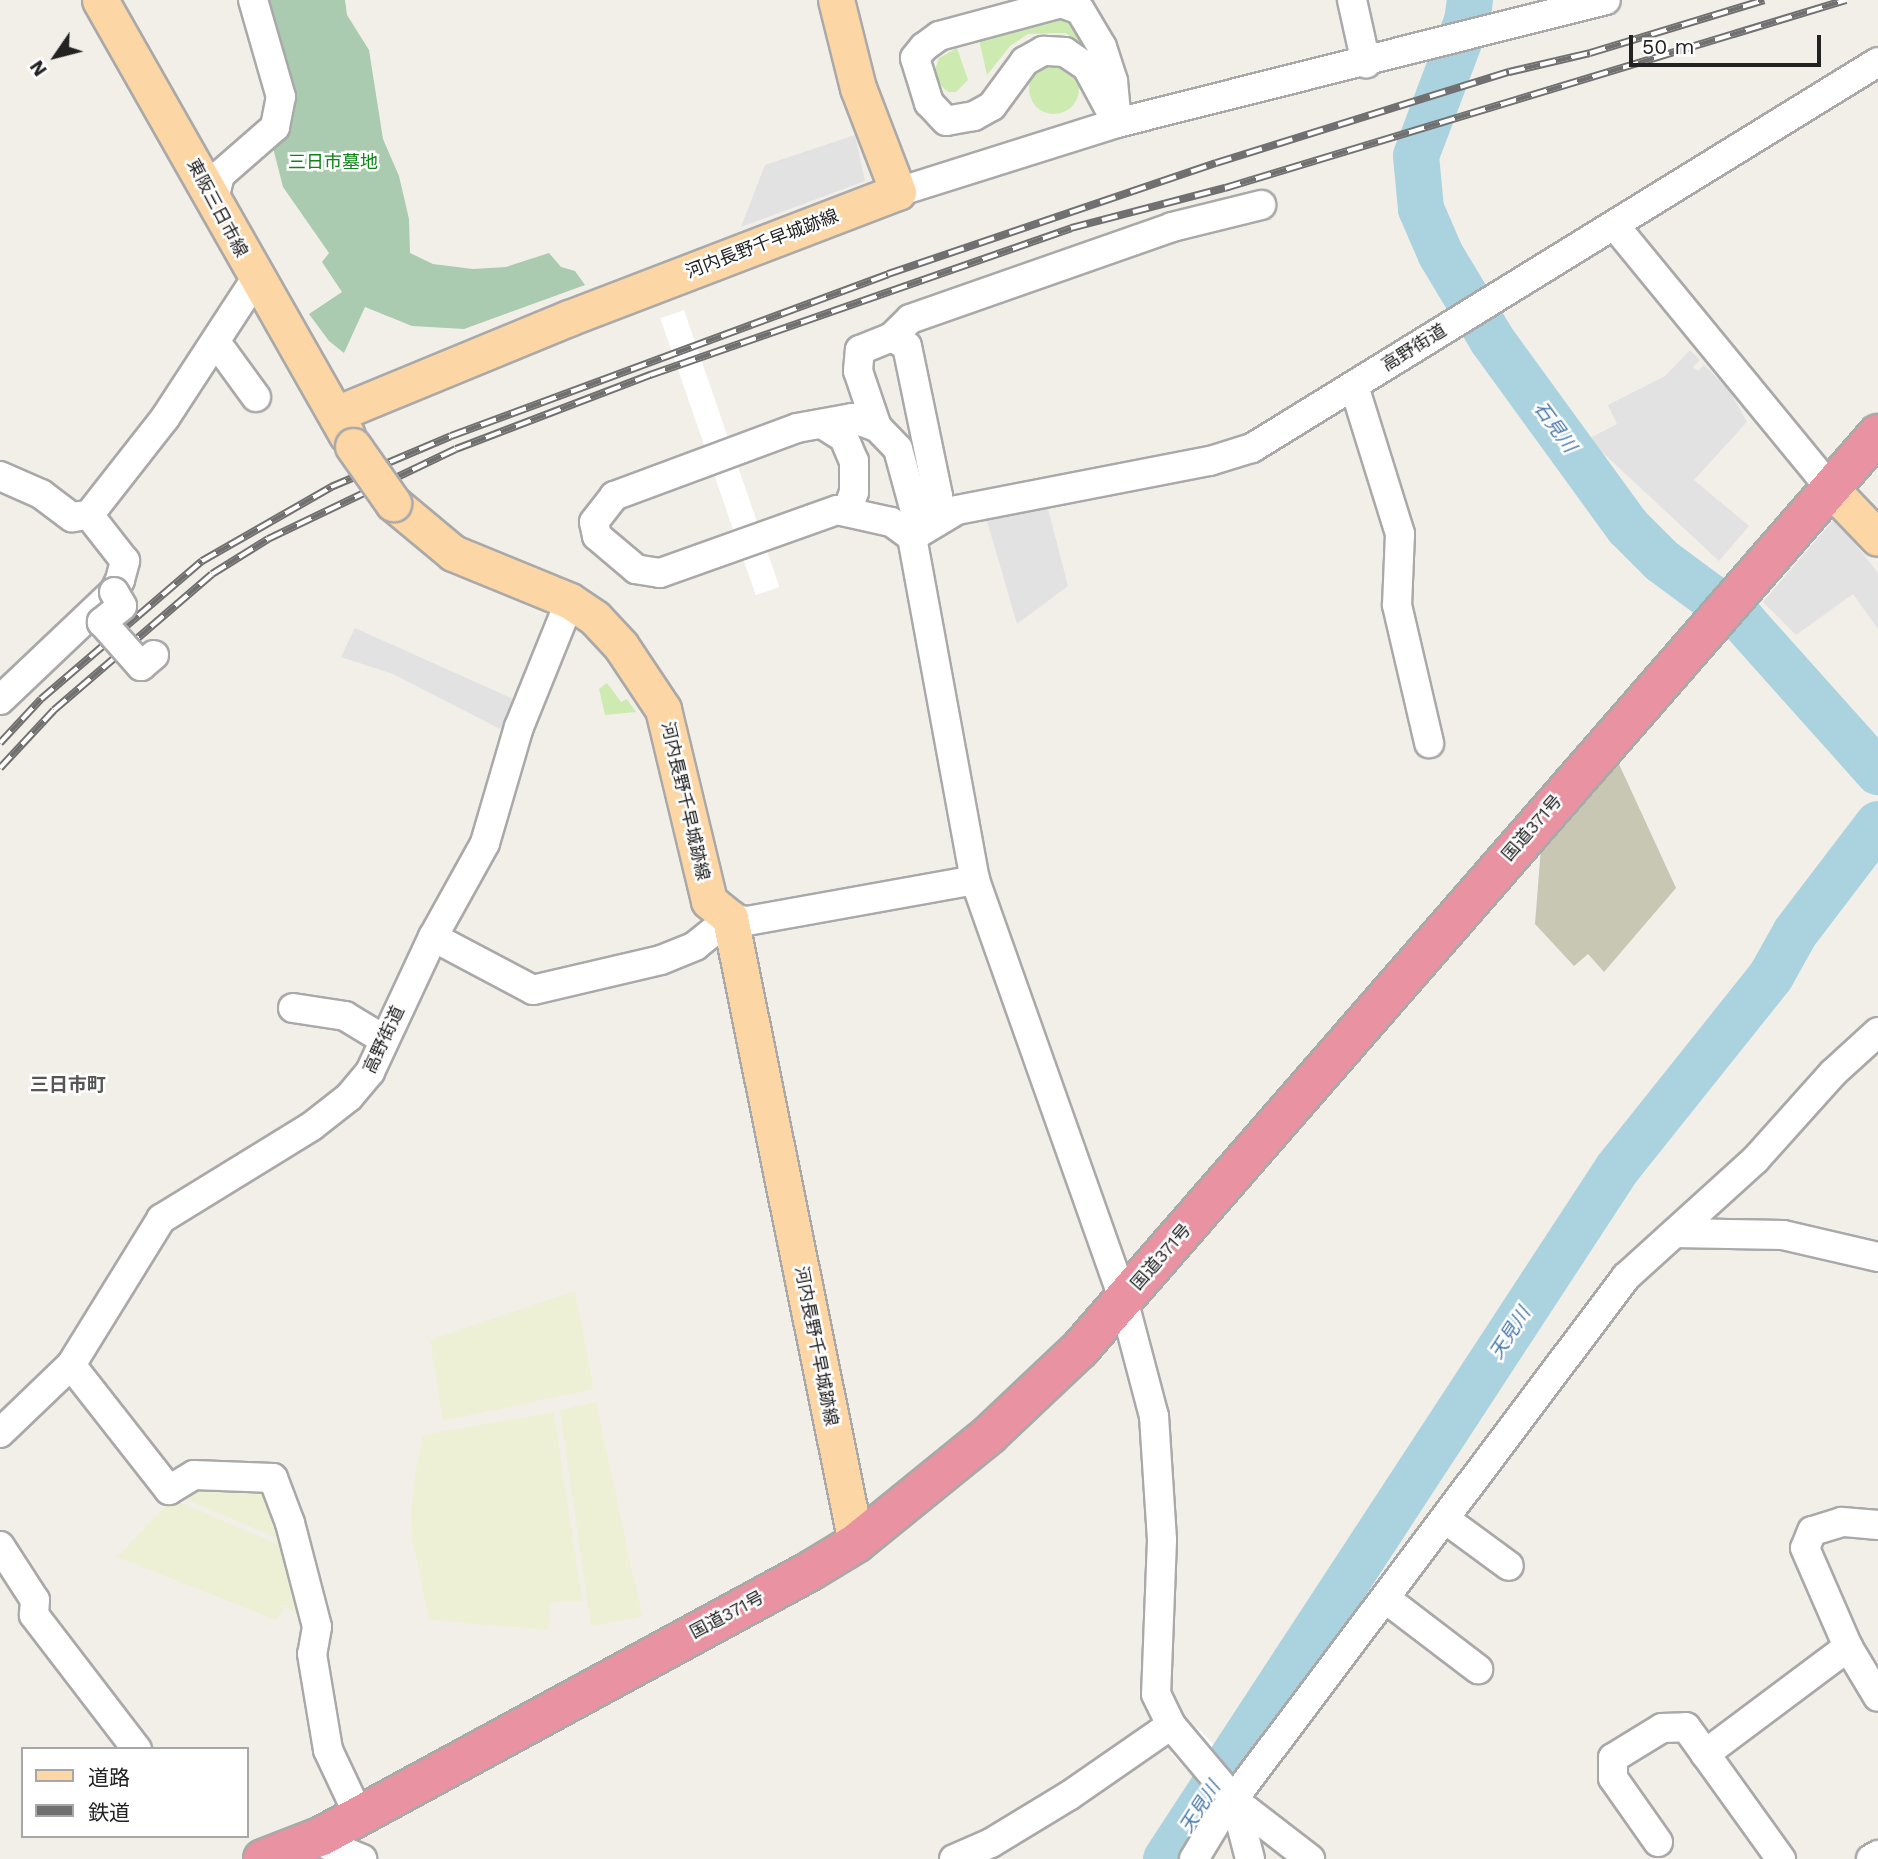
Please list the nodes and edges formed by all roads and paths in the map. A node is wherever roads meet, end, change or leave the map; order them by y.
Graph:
1 (100, 0) edge
2 (253, 0) edge
3 (836, 0) edge
4 (1352, 0) edge
5 (1602, 1) edge
6 (1878, 62) edge
7 (1366, 63) junction
8 (1117, 123) junction
9 (898, 192) junction
10 (214, 199) junction
11 (1261, 205) dead end
12 (1615, 226) junction
13 (255, 280) junction
14 (892, 337) junction
15 (216, 342) junction
16 (1354, 386) junction
17 (256, 397) dead end
18 (336, 414) junction
19 (822, 424) junction
20 (877, 427) junction
21 (1878, 434) edge
22 (0, 476) edge
23 (1830, 488) junction
24 (847, 511) junction
25 (89, 515) junction
26 (912, 537) junction
27 (1878, 538) edge
28 (114, 592) junction
29 (570, 601) junction
30 (154, 655) dead end
31 (0, 700) edge
32 (1429, 743) dead end
33 (975, 880) junction
34 (730, 918) junction
35 (433, 937) junction
36 (293, 1008) dead end
37 (1878, 1032) edge
38 (383, 1040) junction
39 (1675, 1233) junction
40 (1878, 1257) edge
41 (1124, 1299) junction
42 (71, 1365) junction
43 (0, 1433) edge
44 (1445, 1519) junction
45 (1878, 1525) edge
46 (856, 1543) junction
47 (0, 1546) edge
48 (1510, 1566) dead end
49 (1386, 1599) junction
50 (1848, 1647) junction
51 (1478, 1669) dead end
52 (1878, 1697) edge
53 (1179, 1734) junction
54 (134, 1747) edge
55 (1705, 1754) junction
56 (1232, 1798) junction
57 (359, 1816) junction
58 (322, 1836) junction
59 (1658, 1842) dead end
60 (1878, 1855) edge
61 (263, 1859) edge
62 (362, 1859) edge
63 (954, 1859) edge
64 (1194, 1859) edge
65 (1250, 1859) edge
66 (1310, 1859) edge
67 (1781, 1859) edge
68 (1871, 1859) edge

1 - 10 main road, 東阪三日市線
2 - 10 street
3 - 9 main road
4 - 7 street
5 - 7 street
6 - 12 street, 高野街道
7 - 8 street
8 - 8 street
8 - 9 street
9 - 18 main road, 河内長野千早城跡線
10 - 13 main road, 東阪三日市線
11 - 14 street
12 - 16 street, 高野街道
12 - 23 street
13 - 15 street
13 - 18 main road, 東阪三日市線
14 - 20 street
14 - 26 street
15 - 17 street
15 - 25 street
16 - 26 street, 高野街道
16 - 32 street
18 - 29 main road, 河内長野千早城跡線, bridge
19 - 20 street
19 - 24 street
19 - 24 street
20 - 26 street
21 - 23 highway, 国道371号
22 - 25 street
23 - 27 main road
23 - 41 highway, 国道371号
24 - 26 street
25 - 28 street
26 - 33 street
28 - 30 street, bridge
28 - 31 street
29 - 34 main road, 河内長野千早城跡線
29 - 35 street, 高野街道
33 - 34 street
33 - 41 street
34 - 35 street
34 - 46 main road, 河内長野千早城跡線
35 - 38 street, 高野街道
36 - 38 street
37 - 39 street
38 - 42 street, 高野街道
39 - 40 street
39 - 44 street
41 - 46 highway, 国道371号
41 - 53 street
42 - 43 street, 高野街道
42 - 57 street
44 - 48 street
44 - 49 street
45 - 50 street
46 - 57 highway, 国道371号
47 - 54 street
49 - 51 street
49 - 56 street
50 - 52 street
50 - 55 street
53 - 56 street
53 - 63 street
55 - 59 street
55 - 67 street
56 - 64 street
56 - 65 street
56 - 66 street
57 - 58 highway, 国道371号
58 - 61 highway, 国道371号
58 - 62 street
60 - 68 street

